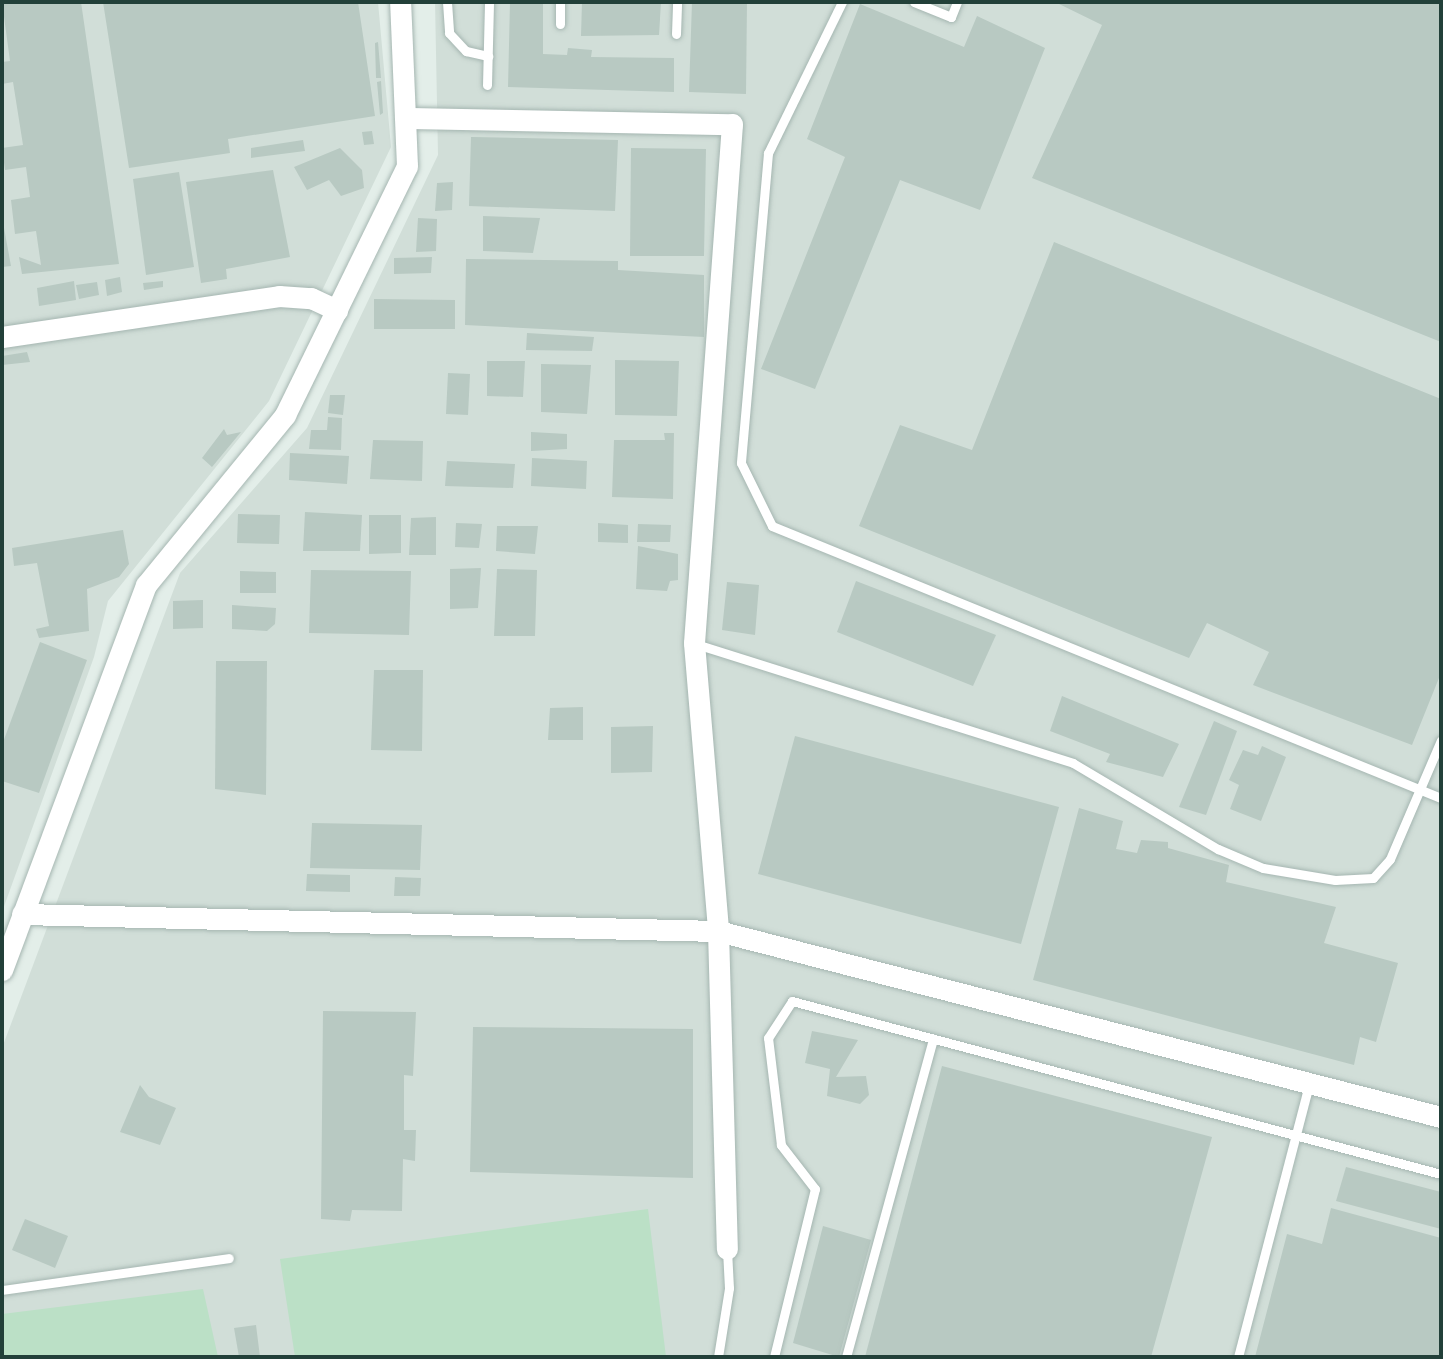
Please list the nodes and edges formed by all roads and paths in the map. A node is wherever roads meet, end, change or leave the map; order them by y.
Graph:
1 (400, 2) edge
2 (447, 2) edge
3 (489, 2) edge
4 (560, 2) edge
5 (677, 2) edge
6 (842, 2) edge
7 (914, 2) edge
8 (957, 2) edge
9 (560, 24) dead end
10 (677, 34) dead end
11 (488, 56) junction
12 (487, 85) dead end
13 (408, 118) junction
14 (337, 310) junction
15 (2, 337) edge
16 (694, 643) junction
17 (1441, 740) edge
18 (1422, 790) junction
19 (1441, 798) edge
20 (22, 914) junction
21 (718, 930) junction
22 (2, 970) edge
23 (933, 1039) junction
24 (1309, 1083) junction
25 (1441, 1117) edge
26 (1296, 1134) junction
27 (1441, 1174) edge
28 (727, 1250) joint
29 (229, 1258) dead end
30 (2, 1290) edge
31 (718, 1357) edge
32 (774, 1357) edge
33 (846, 1357) edge
34 (1238, 1357) edge

1 - 13 street
2 - 11 lane
3 - 11 lane
4 - 9 lane
5 - 10 lane
6 - 18 lane
7 - 8 lane
11 - 12 lane
13 - 14 street
13 - 16 street
14 - 15 street
14 - 20 street
16 - 18 lane
16 - 21 street
17 - 18 lane
18 - 19 lane
20 - 21 street
20 - 22 street
21 - 24 street
21 - 28 street
23 - 26 lane
23 - 32 lane
23 - 33 lane
24 - 25 street
24 - 26 lane
26 - 27 lane
26 - 34 lane
28 - 31 lane
29 - 30 lane

